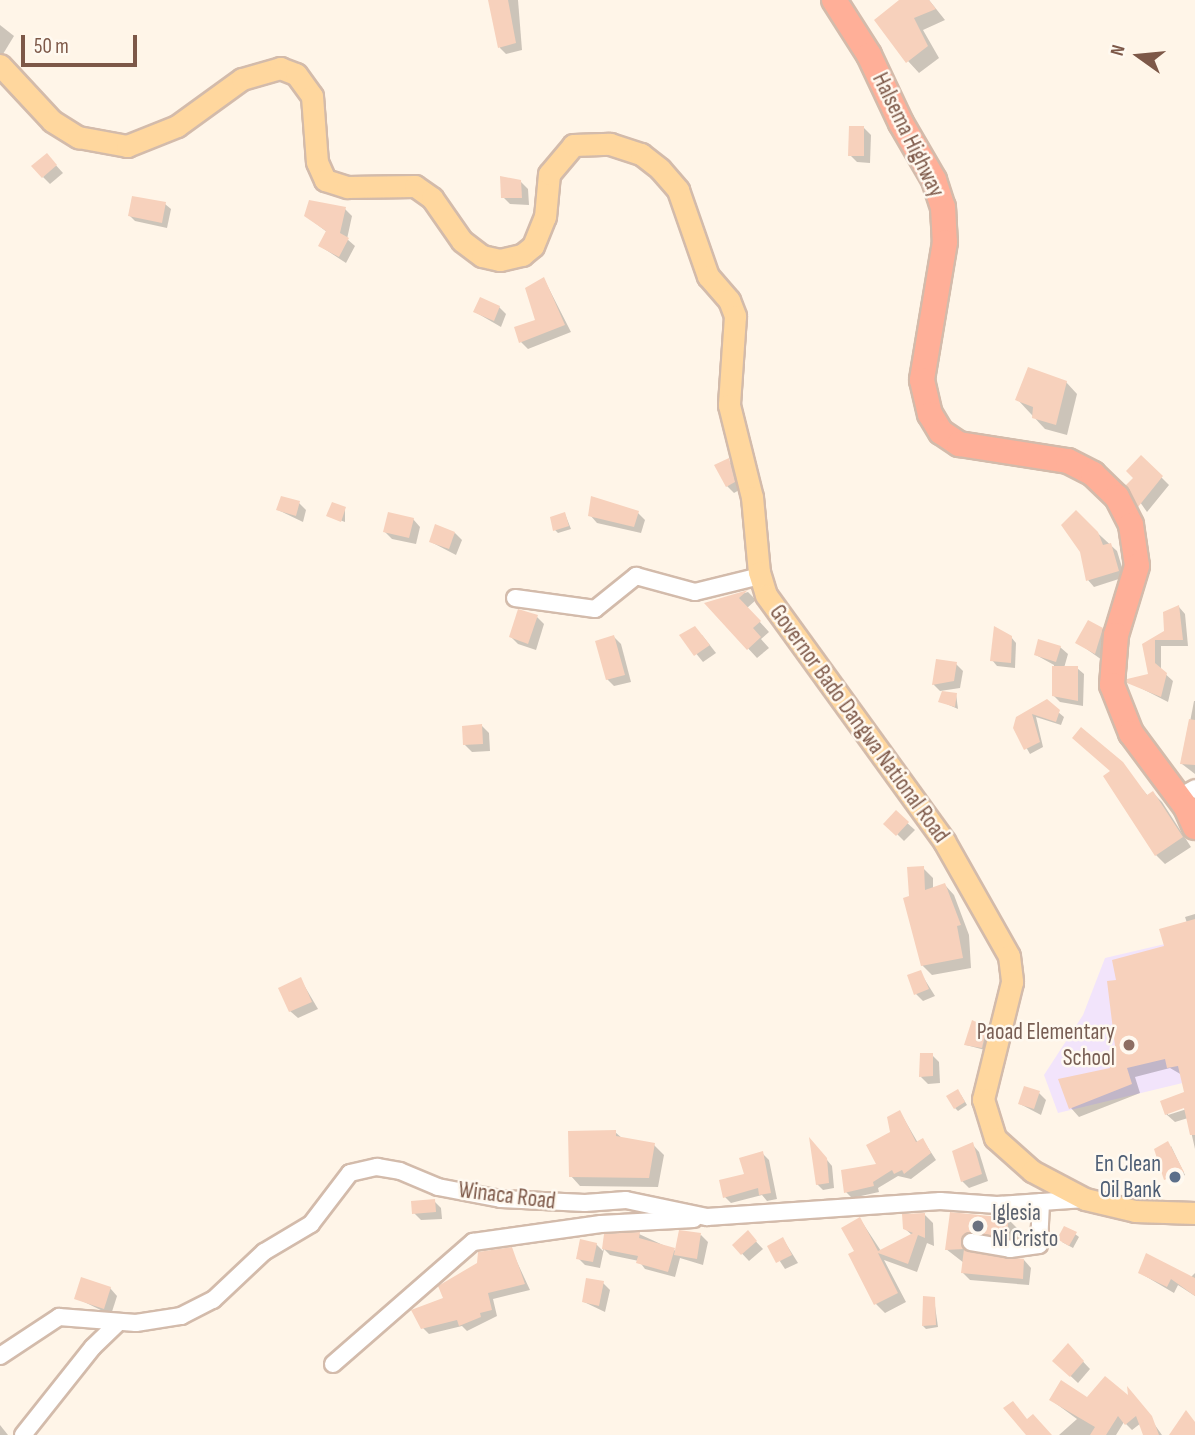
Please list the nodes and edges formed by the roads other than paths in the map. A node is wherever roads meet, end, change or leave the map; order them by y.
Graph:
1 (834, 0) edge
2 (0, 65) edge
3 (760, 576) junction
4 (515, 597) dead end
5 (1190, 804) edge
6 (1085, 1199) junction
7 (1041, 1202) junction
8 (1195, 1213) edge
9 (707, 1217) junction
10 (1011, 1232) dead end
11 (971, 1242) dead end
12 (1010, 1250) junction
13 (118, 1322) junction
14 (0, 1356) edge
15 (334, 1364) dead end
16 (23, 1435) edge

1 - 5 highway, Halsema Highway
2 - 3 main road, Governor Bado Dangwa National Road
3 - 4 street
3 - 6 main road, Governor Bado Dangwa National Road
6 - 7 street, Winaca Road
6 - 8 main road, Governor Bado Dangwa National Road
7 - 9 street, Winaca Road
7 - 12 street
9 - 13 street, Winaca Road
9 - 15 street
10 - 12 street
11 - 12 street
13 - 14 street, Winaca Road
13 - 16 street

